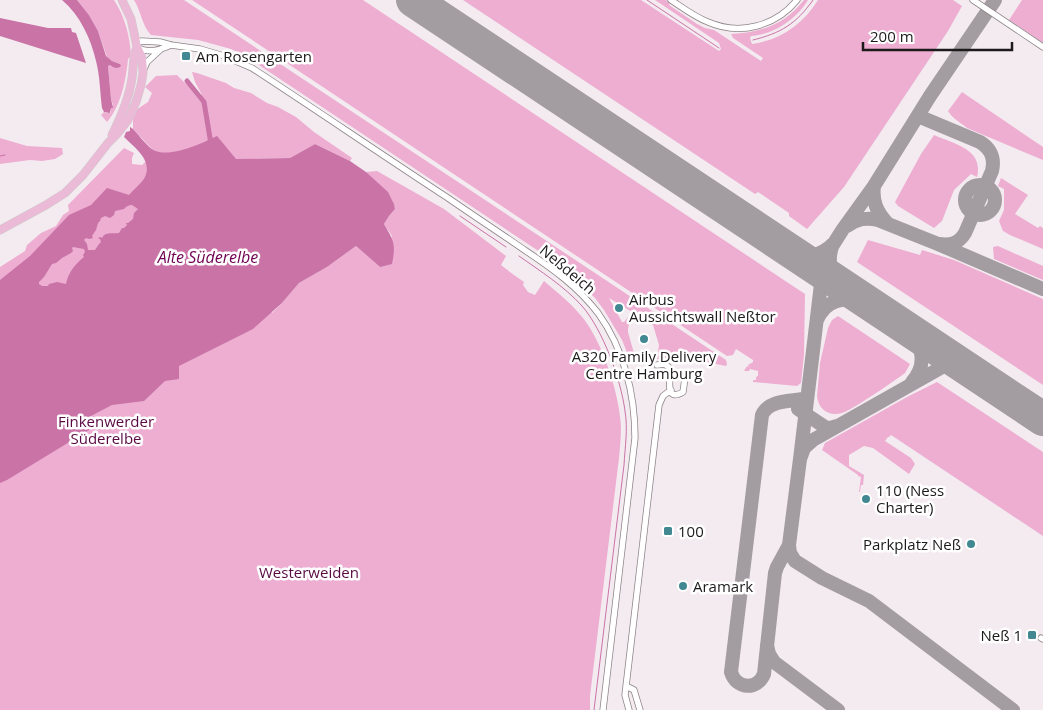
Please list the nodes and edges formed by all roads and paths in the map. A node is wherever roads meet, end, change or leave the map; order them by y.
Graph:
1 (122, 0) edge
2 (671, 0) edge
3 (797, 0) edge
4 (973, 0) edge
5 (137, 44) junction
6 (171, 45) junction
7 (1043, 47) edge
8 (160, 50) junction
9 (143, 74) junction
10 (108, 143) junction
11 (0, 230) edge
12 (657, 365) dead end
13 (685, 378) dead end
14 (671, 390) junction
15 (626, 686) junction
16 (603, 710) edge
17 (629, 710) edge
18 (640, 710) edge

1 - 5 main road
2 - 3 street
4 - 7 street
5 - 6 street, Neßdeich
5 - 8 street
5 - 9 main road
5 - 10 main road
6 - 8 street
6 - 16 street, Neßdeich
8 - 9 street
9 - 10 main road
10 - 11 main road
12 - 14 street
13 - 14 street
14 - 15 street
15 - 17 street
15 - 18 street

